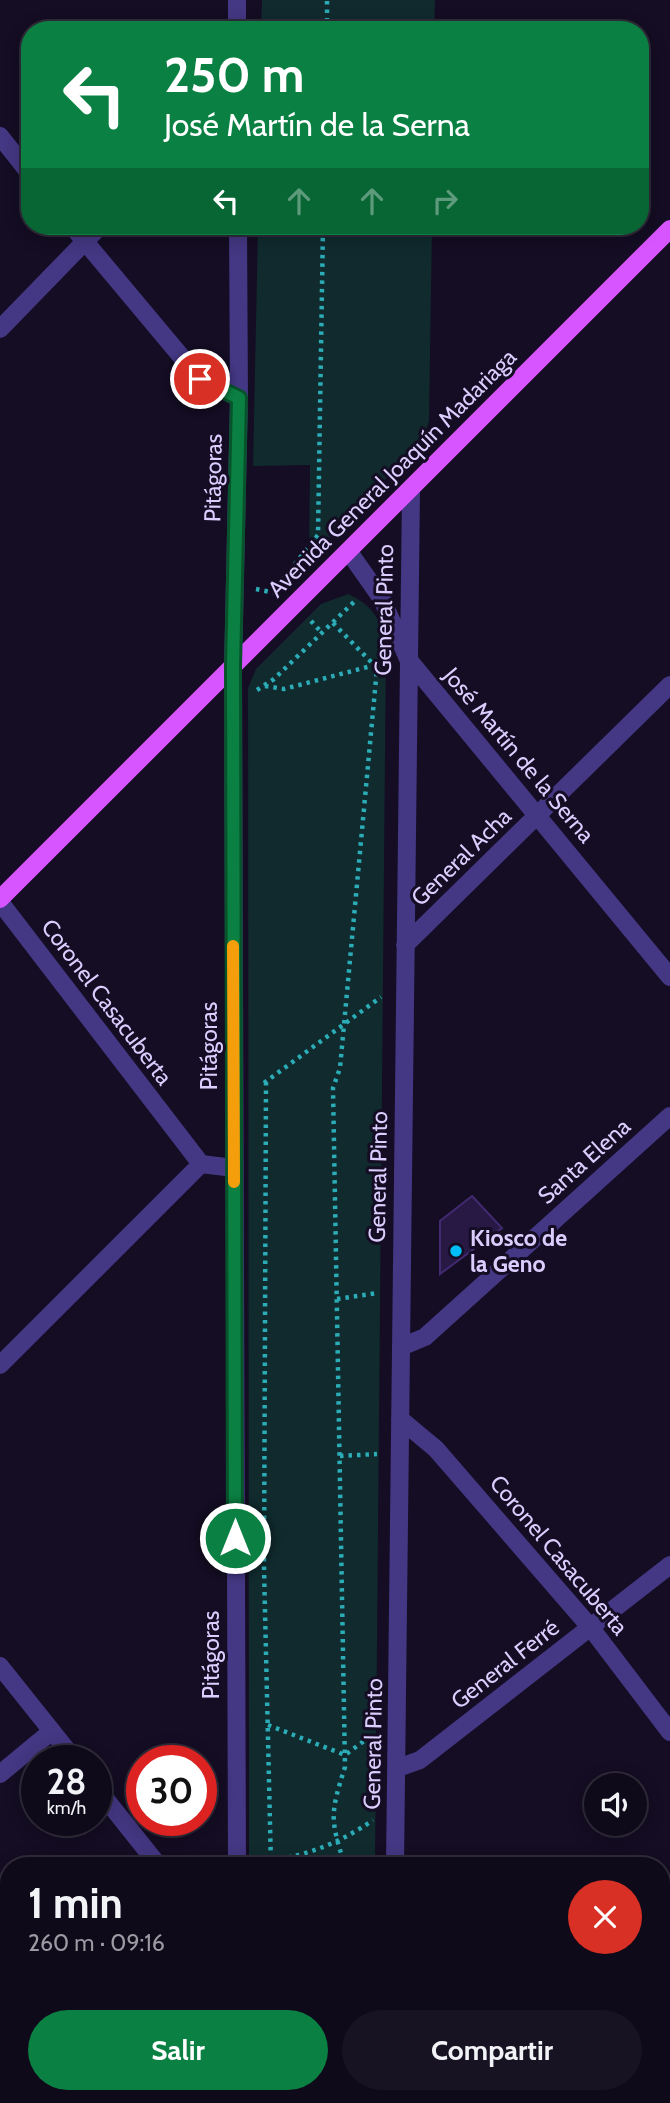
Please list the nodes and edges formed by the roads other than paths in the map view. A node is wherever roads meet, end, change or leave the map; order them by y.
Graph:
1 (237, 0) edge
2 (237, 21) edge
3 (0, 136) edge
4 (21, 162) edge
5 (670, 229) edge
6 (79, 235) edge
7 (92, 235) edge
8 (237, 235) edge
9 (85, 242) junction
10 (0, 329) edge
11 (239, 398) junction
12 (411, 490) junction
13 (349, 552) junction
14 (408, 659) junction
15 (233, 667) junction
16 (670, 685) edge
17 (539, 816) junction
18 (0, 901) edge
19 (405, 945) junction
20 (670, 977) edge
21 (670, 1116) edge
22 (201, 1164) junction
23 (234, 1168) junction
24 (401, 1347) junction
25 (0, 1365) edge
26 (400, 1419) junction
27 (670, 1564) edge
28 (591, 1628) junction
29 (0, 1666) edge
30 (52, 1731) junction
31 (670, 1732) edge
32 (63, 1745) edge
33 (398, 1768) junction
34 (0, 1774) edge
35 (112, 1807) edge
36 (152, 1857) edge
37 (237, 1857) edge
38 (396, 1857) edge

1 - 2 street
3 - 4 street
5 - 12 main road, Avenida General Joaquín Madariaga
6 - 9 street
7 - 9 street
8 - 11 street, Pitágoras
9 - 10 street
9 - 11 street
11 - 15 street, Pitágoras
12 - 13 main road, Avenida General Joaquín Madariaga
12 - 14 street, General Pinto
13 - 14 street, José Martín de la Serna
13 - 15 main road, Avenida General Joaquín Madariaga
14 - 17 street, José Martín de la Serna
14 - 19 street, General Pinto
15 - 18 main road, Avenida General Joaquín Madariaga
15 - 23 street, Pitágoras
16 - 17 street, General Acha
17 - 19 street, General Acha
17 - 20 street, José Martín de la Serna
18 - 22 street, Coronel Casacuberta
19 - 24 street, General Pinto
21 - 24 street, Santa Elena
22 - 23 street
22 - 25 street
23 - 37 street, Pitágoras
24 - 26 street, General Pinto
26 - 28 street, Coronel Casacuberta
26 - 33 street, General Pinto
27 - 28 street, General Ferré
28 - 31 street, Coronel Casacuberta
28 - 33 street, General Ferré
29 - 30 street
30 - 32 street
30 - 34 street
33 - 38 street, General Pinto
35 - 36 street

